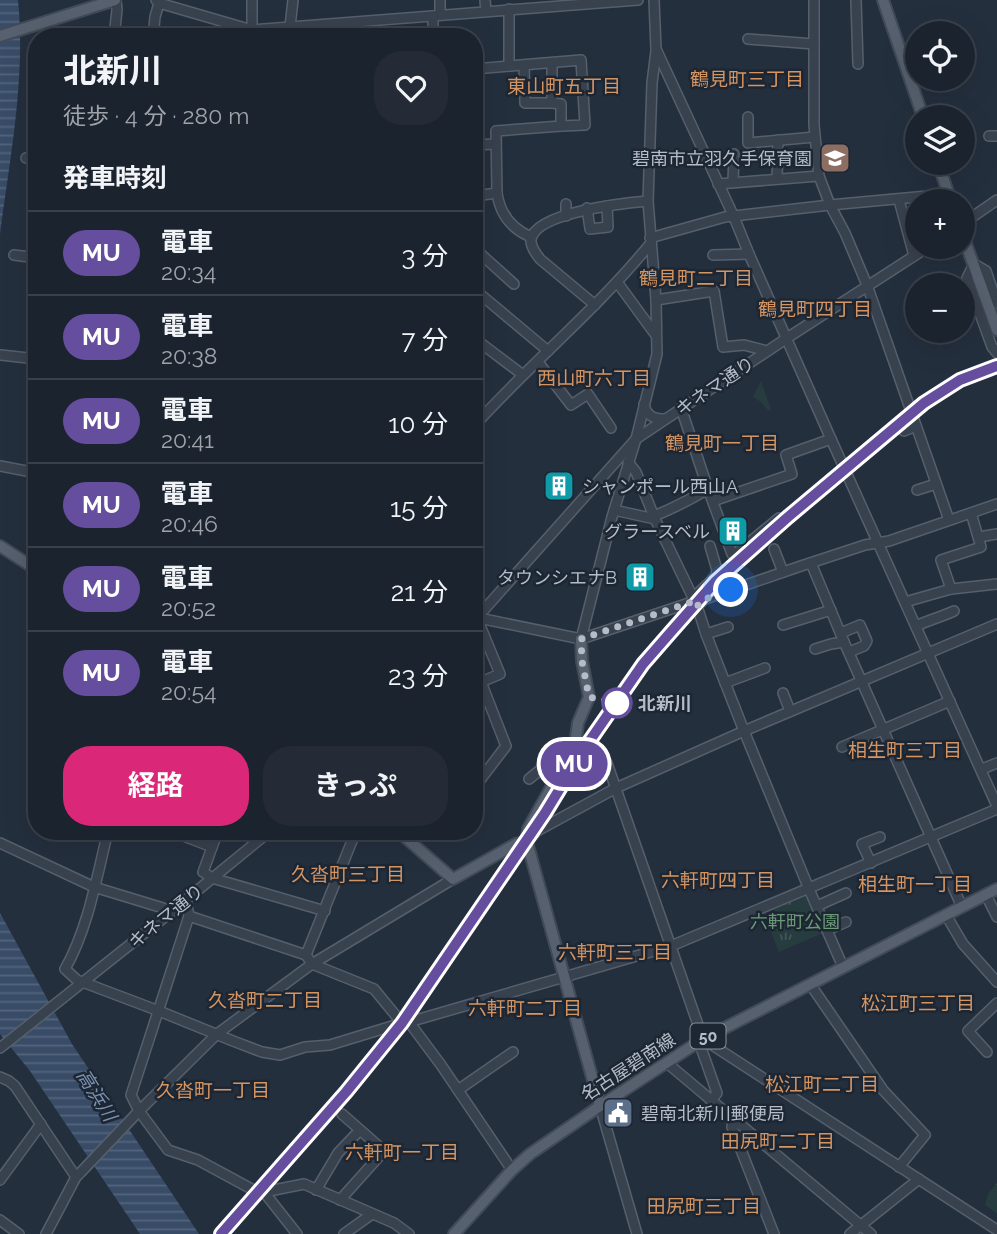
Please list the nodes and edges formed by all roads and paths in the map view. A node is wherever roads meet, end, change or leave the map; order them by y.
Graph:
1 (116, 0) edge
2 (252, 0) edge
3 (293, 0) edge
4 (440, 0) edge
5 (485, 0) edge
6 (638, 0) edge
7 (653, 0) edge
8 (814, 0) edge
9 (856, 0) edge
10 (883, 0) edge
11 (158, 2) edge
12 (509, 9) junction
13 (486, 11) junction
14 (437, 15) junction
15 (317, 25) junction
16 (290, 27) junction
17 (115, 28) edge
18 (154, 28) edge
19 (236, 28) edge
20 (251, 28) edge
21 (284, 28) edge
22 (317, 28) edge
23 (435, 28) edge
24 (0, 36) edge
25 (748, 39) dead end
26 (814, 44) junction
27 (656, 49) junction
28 (552, 63) junction
29 (858, 64) dead end
30 (524, 65) junction
31 (509, 66) junction
32 (483, 68) edge
33 (552, 103) junction
34 (919, 105) edge
35 (748, 117) dead end
36 (561, 126) junction
37 (815, 137) junction
38 (778, 141) junction
39 (496, 144) junction
40 (483, 145) edge
41 (734, 155) dead end
42 (819, 176) junction
43 (777, 179) junction
44 (733, 183) junction
45 (718, 184) junction
46 (497, 193) junction
47 (483, 195) edge
48 (899, 200) junction
49 (905, 200) edge
50 (997, 200) edge
51 (648, 201) junction
52 (566, 204) dead end
53 (830, 205) junction
54 (607, 206) junction
55 (587, 208) junction
56 (975, 215) edge
57 (566, 216) junction
58 (734, 217) junction
59 (905, 222) edge
60 (531, 237) junction
61 (650, 241) junction
62 (749, 254) junction
63 (14, 255) dead end
64 (713, 255) dead end
65 (483, 256) edge
66 (28, 257) edge
67 (909, 259) edge
68 (972, 259) edge
69 (974, 264) junction
70 (617, 282) junction
71 (514, 284) dead end
72 (867, 285) junction
73 (483, 297) edge
74 (656, 300) junction
75 (997, 303) edge
76 (595, 305) junction
77 (997, 330) edge
78 (656, 335) junction
79 (787, 338) junction
80 (483, 345) edge
81 (548, 351) junction
82 (766, 351) junction
83 (997, 353) edge
84 (1, 355) edge
85 (28, 358) edge
86 (538, 362) junction
87 (523, 375) junction
88 (644, 404) junction
89 (681, 408) junction
90 (483, 417) edge
91 (665, 419) junction
92 (916, 426) junction
93 (611, 428) dead end
94 (904, 431) dead end
95 (636, 439) junction
96 (831, 439) junction
97 (628, 462) junction
98 (0, 466) edge
99 (28, 471) edge
100 (602, 478) junction
101 (622, 483) junction
102 (936, 484) junction
103 (708, 489) junction
104 (917, 490) dead end
105 (713, 501) junction
106 (997, 504) edge
107 (614, 510) junction
108 (971, 513) junction
109 (655, 517) junction
110 (779, 518) dead end
111 (949, 520) junction
112 (997, 534) edge
113 (979, 537) junction
114 (879, 543) junction
115 (0, 546) edge
116 (710, 546) dead end
117 (774, 549) dead end
118 (811, 563) junction
119 (28, 564) edge
120 (783, 572) junction
121 (997, 584) edge
122 (951, 589) junction
123 (695, 602) junction
124 (905, 602) junction
125 (483, 610) edge
126 (831, 610) junction
127 (954, 611) dead end
128 (483, 621) edge
129 (997, 624) edge
130 (783, 625) dead end
131 (916, 626) junction
132 (728, 627) dead end
133 (706, 635) junction
134 (483, 637) edge
135 (842, 638) junction
136 (581, 639) junction
137 (815, 649) dead end
138 (849, 652) junction
139 (929, 653) junction
140 (765, 667) dead end
141 (483, 681) edge
142 (862, 681) junction
143 (726, 683) junction
144 (483, 687) edge
145 (783, 693) dead end
146 (950, 701) junction
147 (790, 711) junction
148 (883, 729) junction
149 (744, 731) junction
150 (842, 747) dead end
151 (569, 756) junction
152 (607, 763) dead end
153 (997, 763) edge
154 (982, 769) junction
155 (483, 776) edge
156 (529, 779) dead end
157 (616, 788) junction
158 (997, 808) edge
159 (880, 837) dead end
160 (931, 838) junction
161 (106, 840) edge
162 (192, 840) edge
163 (215, 840) edge
164 (259, 840) edge
165 (353, 840) edge
166 (408, 840) edge
167 (527, 842) junction
168 (0, 843) edge
169 (212, 847) junction
170 (871, 863) junction
171 (212, 878) junction
172 (453, 879) junction
173 (94, 887) junction
174 (809, 889) junction
175 (997, 889) edge
176 (846, 893) dead end
177 (986, 895) junction
178 (186, 900) junction
179 (817, 906) junction
180 (962, 907) junction
181 (325, 911) junction
182 (172, 912) junction
183 (946, 915) junction
184 (189, 916) junction
185 (997, 917) edge
186 (846, 922) dead end
187 (827, 930) junction
188 (671, 946) junction
189 (306, 955) junction
190 (312, 964) junction
191 (843, 967) junction
192 (565, 977) junction
193 (83, 982) junction
194 (997, 982) edge
195 (810, 984) junction
196 (997, 1003) edge
197 (159, 1011) junction
198 (405, 1022) junction
199 (217, 1034) junction
200 (701, 1041) junction
201 (0, 1048) edge
202 (513, 1052) dead end
203 (987, 1052) dead end
204 (667, 1063) junction
205 (0, 1077) edge
206 (458, 1090) junction
207 (712, 1101) junction
208 (600, 1106) junction
209 (136, 1114) junction
210 (342, 1114) dead end
211 (733, 1119) junction
212 (41, 1124) junction
213 (360, 1130) junction
214 (899, 1167) junction
215 (512, 1170) junction
216 (79, 1174) junction
217 (919, 1179) junction
218 (0, 1180) edge
219 (316, 1189) junction
220 (264, 1192) junction
221 (340, 1200) junction
222 (372, 1214) junction
223 (0, 1220) edge
224 (861, 1225) junction
225 (997, 1230) edge
226 (19, 1234) edge
227 (46, 1234) edge
228 (298, 1234) edge
229 (344, 1234) edge
230 (410, 1234) edge
231 (454, 1234) edge
232 (637, 1234) edge
233 (774, 1234) edge
234 (850, 1234) edge
235 (872, 1234) edge

1 - 17 street
1 - 24 main road
2 - 20 street
3 - 16 street
4 - 14 street
5 - 13 street
6 - 12 street
7 - 27 street
8 - 26 street
9 - 29 street
10 - 34 main road
11 - 18 street
11 - 19 street
12 - 13 street
12 - 31 street
13 - 14 street
14 - 15 street
14 - 23 street
15 - 16 street
15 - 22 street
16 - 21 street
25 - 26 street
26 - 37 street
27 - 45 street
27 - 51 street
28 - 30 street
28 - 33 street
28 - 36 street
30 - 31 street
30 - 33 street
31 - 32 street
33 - 36 street
35 - 38 street
36 - 39 street
37 - 38 street
37 - 42 street
38 - 43 street
39 - 40 street
39 - 46 street
41 - 44 street
42 - 43 street
42 - 53 street
43 - 44 street
44 - 45 street
45 - 58 street
46 - 47 street
46 - 60 street
48 - 49 street
48 - 53 street
48 - 59 street
50 - 56 street
51 - 54 street
51 - 61 street
52 - 57 street
53 - 58 street
53 - 72 street
54 - 55 street
54 - 55 street
55 - 57 street
57 - 60 street
58 - 61 street
58 - 62 street
60 - 76 street
61 - 70 street
61 - 74 street
62 - 64 street
62 - 79 street
63 - 66 street
65 - 71 street
67 - 72 street, キネマ通り
68 - 69 main road
69 - 75 street
69 - 77 main road
69 - 83 street
70 - 76 street
70 - 78 street
72 - 79 street, キネマ通り
72 - 92 street
73 - 81 street
74 - 78 street
74 - 82 street
76 - 81 street
78 - 88 street
79 - 82 street, キネマ通り
79 - 96 street
80 - 87 street
81 - 86 street
82 - 89 street, キネマ通り
84 - 85 street
86 - 87 street
86 - 93 street
87 - 90 street
88 - 91 street
88 - 95 street
89 - 91 street, キネマ通り
89 - 103 street
91 - 95 street, キネマ通り
92 - 94 street
92 - 102 street
95 - 97 street
95 - 100 street, キネマ通り
96 - 105 street
96 - 114 street
97 - 101 street
97 - 109 street
98 - 99 street
100 - 101 street
100 - 125 street, キネマ通り
101 - 107 street
102 - 104 street
102 - 111 street
103 - 105 street
103 - 109 street
105 - 110 street
106 - 108 street
107 - 109 street
107 - 136 street
108 - 111 street
108 - 113 street
109 - 123 street
111 - 114 street
112 - 113 street
113 - 122 street
114 - 118 street
114 - 124 street
115 - 119 main road
116 - 123 street
117 - 120 street
118 - 120 street
118 - 126 street
120 - 123 street
121 - 122 street
122 - 124 street
123 - 133 street
123 - 136 street
124 - 131 street
126 - 130 street
126 - 135 street
127 - 131 street
128 - 136 street
129 - 139 street
131 - 139 street
132 - 133 street
133 - 143 street
134 - 141 street
135 - 137 street
135 - 138 street
135 - 138 street
136 - 151 main road
138 - 142 street
139 - 142 street
139 - 146 street
140 - 143 street
142 - 147 street
142 - 148 street
143 - 149 street
144 - 155 street
145 - 147 street
146 - 148 street
146 - 154 street
147 - 149 street
148 - 150 street
148 - 160 street
149 - 157 street
149 - 174 street
151 - 156 street
151 - 167 main road
152 - 157 street
153 - 154 street
154 - 158 street
157 - 167 street
157 - 188 street
158 - 160 street
159 - 170 street
160 - 170 street
160 - 180 street
161 - 173 street
162 - 169 street
163 - 169 street
164 - 171 street, キネマ通り
165 - 181 street
166 - 172 main road
167 - 172 main road
167 - 192 main road
168 - 173 street
169 - 171 street
170 - 174 street
171 - 178 street, キネマ通り
171 - 181 street
172 - 190 street
173 - 182 street
173 - 193 street
174 - 179 street
174 - 188 street
175 - 177 main road, 名古屋碧南線 / 50
176 - 179 street
177 - 180 main road, 名古屋碧南線 / 50
177 - 185 street
178 - 182 street, キネマ通り
178 - 184 street
179 - 187 street
180 - 183 main road, 名古屋碧南線 / 50
181 - 189 street
182 - 193 street, キネマ通り
183 - 191 main road, 名古屋碧南線 / 50
183 - 194 street
184 - 189 street
184 - 197 street
186 - 187 street
187 - 191 street
188 - 192 street
188 - 200 street
189 - 190 street
190 - 198 street
190 - 199 street
191 - 195 main road, 名古屋碧南線 / 50
192 - 198 street
192 - 208 main road
193 - 197 street
193 - 201 street, キネマ通り
195 - 200 main road, 名古屋碧南線 / 50
195 - 214 street
196 - 203 street
197 - 199 street
197 - 209 street
198 - 199 street
198 - 206 street
199 - 209 street
200 - 204 main road, 名古屋碧南線 / 50
200 - 207 street
200 - 214 street
202 - 206 street
204 - 207 street
204 - 208 main road, 名古屋碧南線 / 50
205 - 212 street
206 - 215 street
207 - 211 street
208 - 215 main road, 名古屋碧南線 / 50
208 - 232 street
209 - 216 street
209 - 220 street
210 - 213 street
211 - 224 street
211 - 233 street
212 - 216 street
212 - 218 street
213 - 219 street
213 - 221 street
214 - 217 street
215 - 231 main road, 名古屋碧南線 / 50
216 - 227 street
217 - 224 street
217 - 225 street
219 - 220 street
219 - 221 street
220 - 228 street
221 - 222 street
222 - 229 street
222 - 230 street
223 - 226 street
224 - 234 street
224 - 235 street

